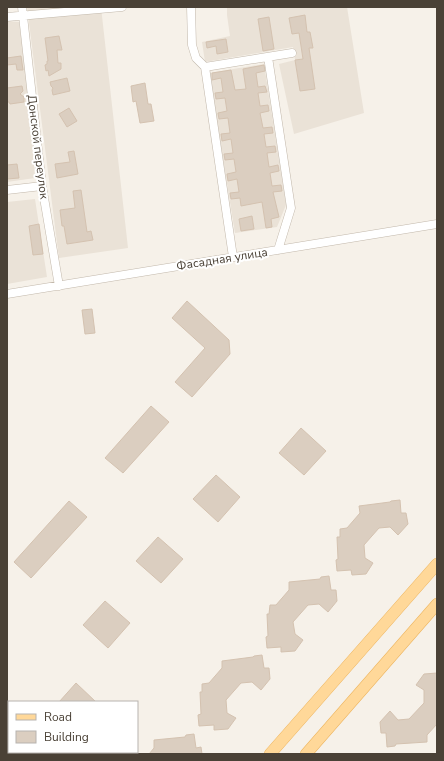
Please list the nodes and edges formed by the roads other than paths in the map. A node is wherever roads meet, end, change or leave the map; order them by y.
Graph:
1 (22, 7) edge
2 (122, 7) edge
3 (191, 7) edge
4 (23, 16) junction
5 (7, 17) edge
6 (292, 53) dead end
7 (268, 57) junction
8 (205, 67) junction
9 (42, 186) junction
10 (7, 190) edge
11 (437, 224) edge
12 (278, 250) junction
13 (233, 257) junction
14 (59, 286) junction
15 (7, 294) edge
16 (437, 564) edge
17 (437, 604) edge
18 (270, 754) edge
19 (306, 754) edge

1 - 4 street, Донской переулок
2 - 4 street
3 - 8 street
4 - 5 street
4 - 9 street, Донской переулок
6 - 7 street
7 - 8 street
7 - 12 street
8 - 13 street
9 - 10 street
9 - 14 street, Донской переулок
11 - 12 street, Фасадная улица
12 - 13 street, Фасадная улица
13 - 14 street, Фасадная улица
14 - 15 street, Фасадная улица
16 - 18 main road
17 - 19 main road

